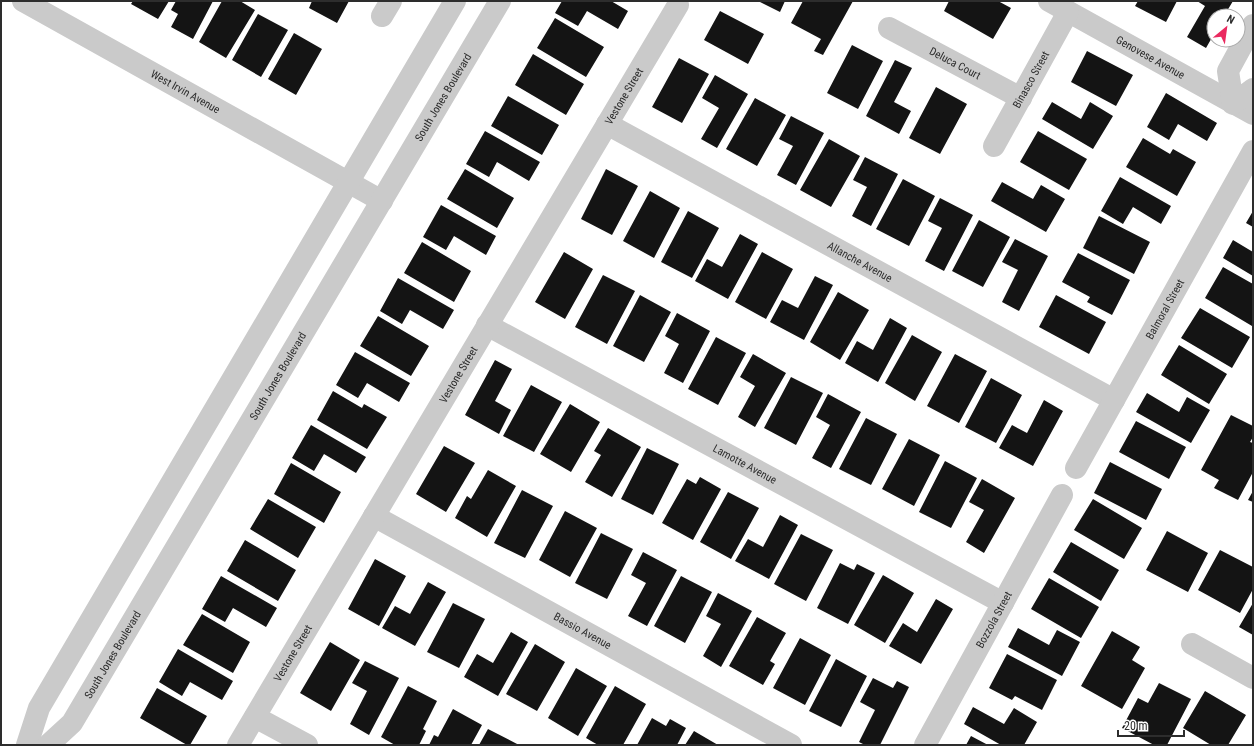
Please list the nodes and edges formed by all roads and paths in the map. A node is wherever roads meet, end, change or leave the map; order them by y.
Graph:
1 (23, 1) edge
2 (455, 1) edge
3 (500, 1) edge
4 (1048, 1) edge
5 (678, 5) dead end
6 (1068, 12) junction
7 (889, 28) dead end
8 (1251, 32) edge
9 (1253, 89) edge
10 (1021, 98) junction
11 (1233, 104) junction
12 (1253, 114) edge
13 (607, 124) junction
14 (994, 146) dead end
15 (1253, 151) edge
16 (348, 182) junction
17 (382, 201) junction
18 (487, 325) junction
19 (1114, 400) junction
20 (1076, 468) dead end
21 (1062, 495) dead end
22 (374, 516) junction
23 (1003, 603) junction
24 (1192, 644) dead end
25 (1253, 678) edge
26 (255, 717) junction
27 (28, 745) edge
28 (48, 745) edge
29 (238, 745) edge
30 (307, 745) edge
31 (791, 745) edge
32 (924, 745) edge

1 - 16 street, West Irvin Avenue
2 - 16 street
3 - 17 street, South Jones Boulevard
4 - 6 street, Genovese Avenue
5 - 13 street, Vestone Street
6 - 10 street, Binasco Street
6 - 11 street, Genovese Avenue
7 - 10 street, Deluca Court
8 - 11 street
9 - 11 street
10 - 14 street, Binasco Street
11 - 12 street, Genovese Avenue
13 - 18 street, Vestone Street
13 - 19 street, Allanche Avenue
15 - 19 street, Balmoral Street
16 - 17 street, West Irvin Avenue
16 - 27 street
17 - 28 street, South Jones Boulevard
18 - 22 street, Vestone Street
18 - 23 street, Lamotte Avenue
19 - 20 street, Balmoral Street
21 - 23 street, Bozzola Street
22 - 26 street, Vestone Street
22 - 31 street, Bassio Avenue
23 - 32 street, Bozzola Street
24 - 25 street
26 - 29 street, Vestone Street
26 - 30 street

